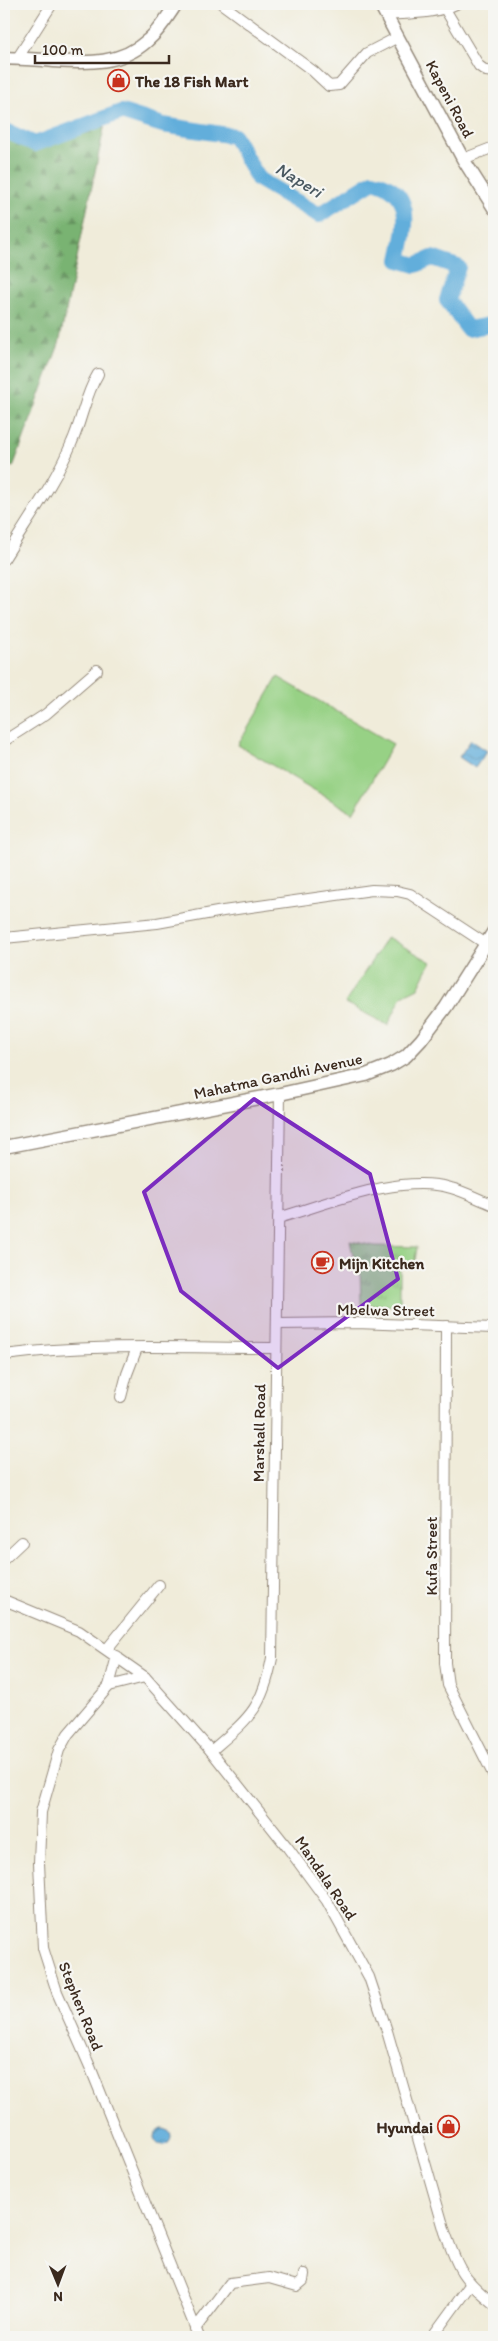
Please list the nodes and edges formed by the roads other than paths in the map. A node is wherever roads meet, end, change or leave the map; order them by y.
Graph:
1 (52, 4) edge
2 (176, 4) edge
3 (222, 4) edge
4 (456, 4) edge
5 (383, 9) edge
6 (445, 9) junction
7 (398, 37) junction
8 (4, 58) edge
9 (18, 59) junction
10 (494, 72) edge
11 (494, 147) edge
12 (463, 159) junction
13 (494, 208) edge
14 (98, 374) dead end
15 (4, 559) edge
16 (97, 670) dead end
17 (4, 741) edge
18 (494, 931) edge
19 (4, 938) edge
20 (486, 944) junction
21 (280, 1094) junction
22 (4, 1148) edge
23 (494, 1205) edge
24 (278, 1218) junction
25 (277, 1324) junction
26 (446, 1326) junction
27 (494, 1328) edge
28 (137, 1348) junction
29 (275, 1348) junction
30 (4, 1355) edge
31 (121, 1398) dead end
32 (22, 1542) dead end
33 (4, 1559) edge
34 (160, 1584) dead end
35 (4, 1600) edge
36 (107, 1649) junction
37 (118, 1656) junction
38 (145, 1677) junction
39 (109, 1686) junction
40 (210, 1750) junction
41 (494, 1776) edge
42 (304, 2274) dead end
43 (470, 2285) junction
44 (494, 2304) edge
45 (197, 2333) edge
46 (432, 2337) edge

1 - 9 street
2 - 9 main road
3 - 7 street
4 - 6 street
5 - 6 street
5 - 7 main road, Kapeni Road
6 - 10 street
7 - 12 main road, Kapeni Road
8 - 9 main road
11 - 12 street
12 - 13 main road, Kapeni Road
14 - 15 street
16 - 17 street
18 - 20 main road, Mahatma Gandhi Avenue
19 - 20 street
20 - 21 main road, Mahatma Gandhi Avenue
21 - 22 main road, Mahatma Gandhi Avenue
21 - 24 street, Marshall Road
23 - 24 street
24 - 25 street, Marshall Road
25 - 26 street, Mbelwa Street
25 - 29 street, Marshall Road
26 - 27 street, Mbelwa Street
26 - 41 street, Kufa Street
28 - 29 street
28 - 30 street
28 - 31 street
29 - 40 street, Marshall Road
32 - 33 street
34 - 36 street
35 - 36 street, Mandala Road
36 - 37 street, Mandala Road
37 - 38 street, Mandala Road
37 - 39 street, Stephen Road
38 - 39 street
38 - 40 street, Mandala Road
39 - 45 street, Stephen Road
40 - 43 street, Mandala Road
42 - 45 street
43 - 44 street
43 - 46 street

